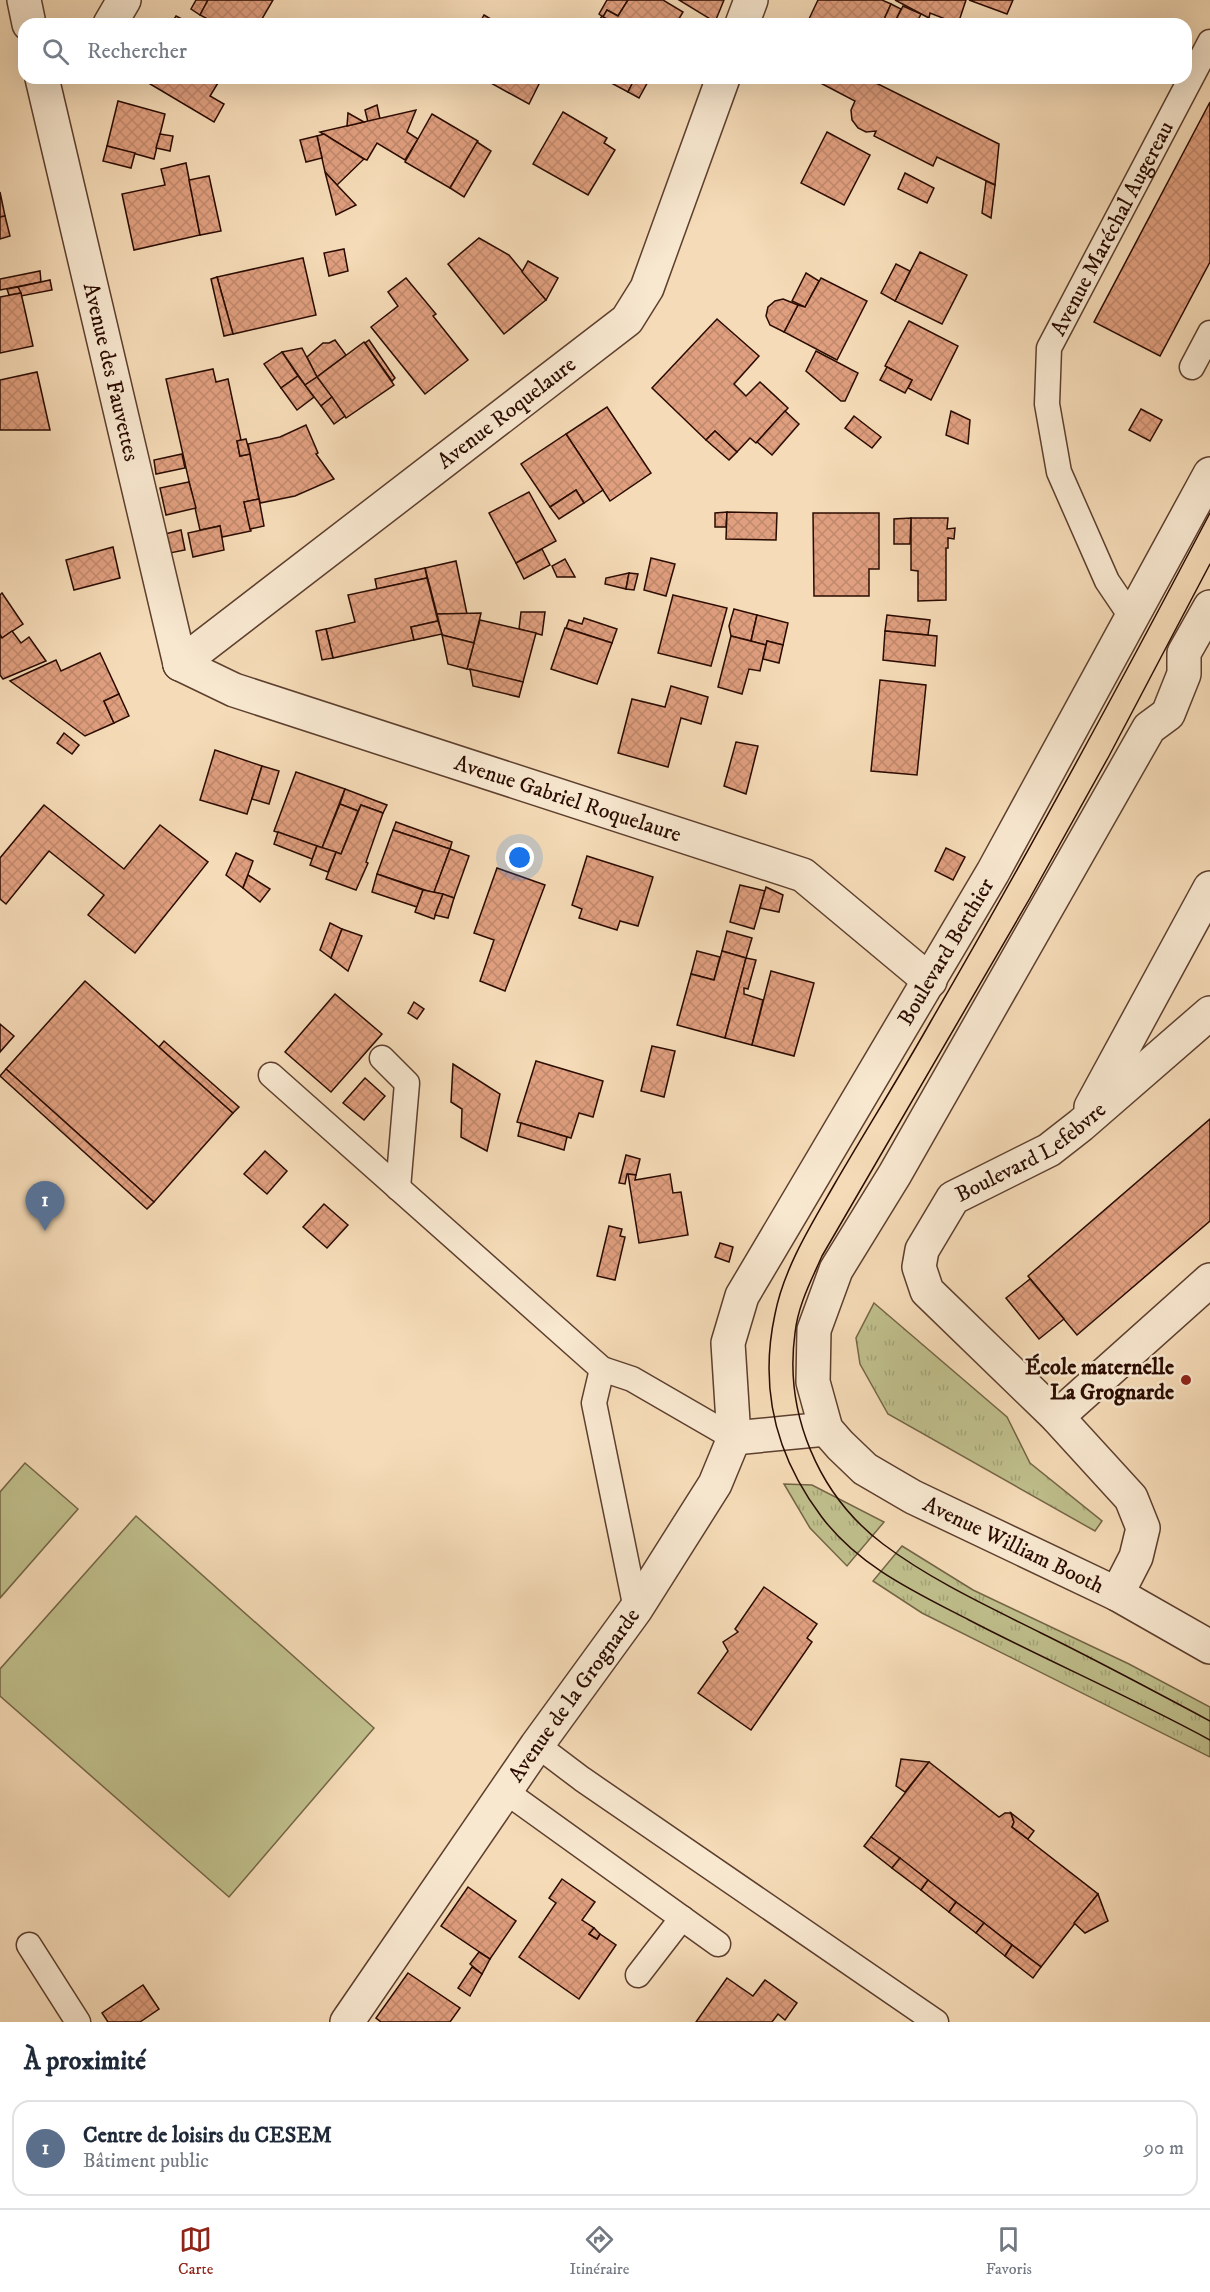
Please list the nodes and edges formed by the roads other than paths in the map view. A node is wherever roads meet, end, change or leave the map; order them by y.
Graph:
1 (24, 0) edge
2 (124, 0) edge
3 (751, 0) edge
4 (28, 18) edge
5 (114, 18) edge
6 (744, 18) edge
7 (1210, 42) edge
8 (1192, 76) edge
9 (47, 84) edge
10 (721, 84) edge
11 (1188, 84) edge
12 (1210, 333) edge
13 (1192, 367) dead end
14 (1210, 474) edge
15 (1210, 607) edge
16 (1132, 618) junction
17 (180, 664) junction
18 (1210, 888) edge
19 (930, 981) junction
20 (1210, 1013) edge
21 (382, 1058) dead end
22 (271, 1075) dead end
23 (1081, 1125) junction
24 (398, 1188) junction
25 (1210, 1280) edge
26 (602, 1369) junction
27 (1057, 1417) junction
28 (826, 1429) junction
29 (734, 1438) junction
30 (1117, 1594) junction
31 (636, 1609) junction
32 (1210, 1647) edge
33 (537, 1745) junction
34 (505, 1791) junction
35 (682, 1917) junction
36 (718, 1944) dead end
37 (29, 1945) dead end
38 (638, 1975) dead end
39 (78, 2022) edge
40 (347, 2022) edge
41 (936, 2022) edge

1 - 4 street
2 - 5 street
3 - 6 street
7 - 8 lane, Avenue Maréchal Augereau
9 - 17 street, Avenue des Fauvettes
10 - 17 street, Avenue Roquelaure
11 - 16 lane, Avenue Maréchal Augereau
12 - 13 lane
14 - 16 street, Boulevard Berthier
15 - 28 street
16 - 19 street, Boulevard Berthier
17 - 19 street, Avenue Gabriel Roquelaure
18 - 23 street
19 - 29 street, Boulevard Berthier
20 - 23 street, Boulevard Lefebvre
21 - 24 lane
22 - 24 lane
23 - 27 street, Boulevard Lefebvre
24 - 26 lane
25 - 27 street
26 - 29 lane
26 - 31 lane
27 - 30 street, Boulevard Lefebvre
28 - 29 street
28 - 30 street, Avenue William Booth
29 - 31 street, Avenue de la Grognarde
30 - 32 street, Avenue William Booth
31 - 33 street, Avenue de la Grognarde
33 - 34 street, Avenue de la Grognarde
33 - 41 lane
34 - 35 lane
34 - 40 street, Avenue de la Grognarde
35 - 36 lane
35 - 38 lane
37 - 39 lane

